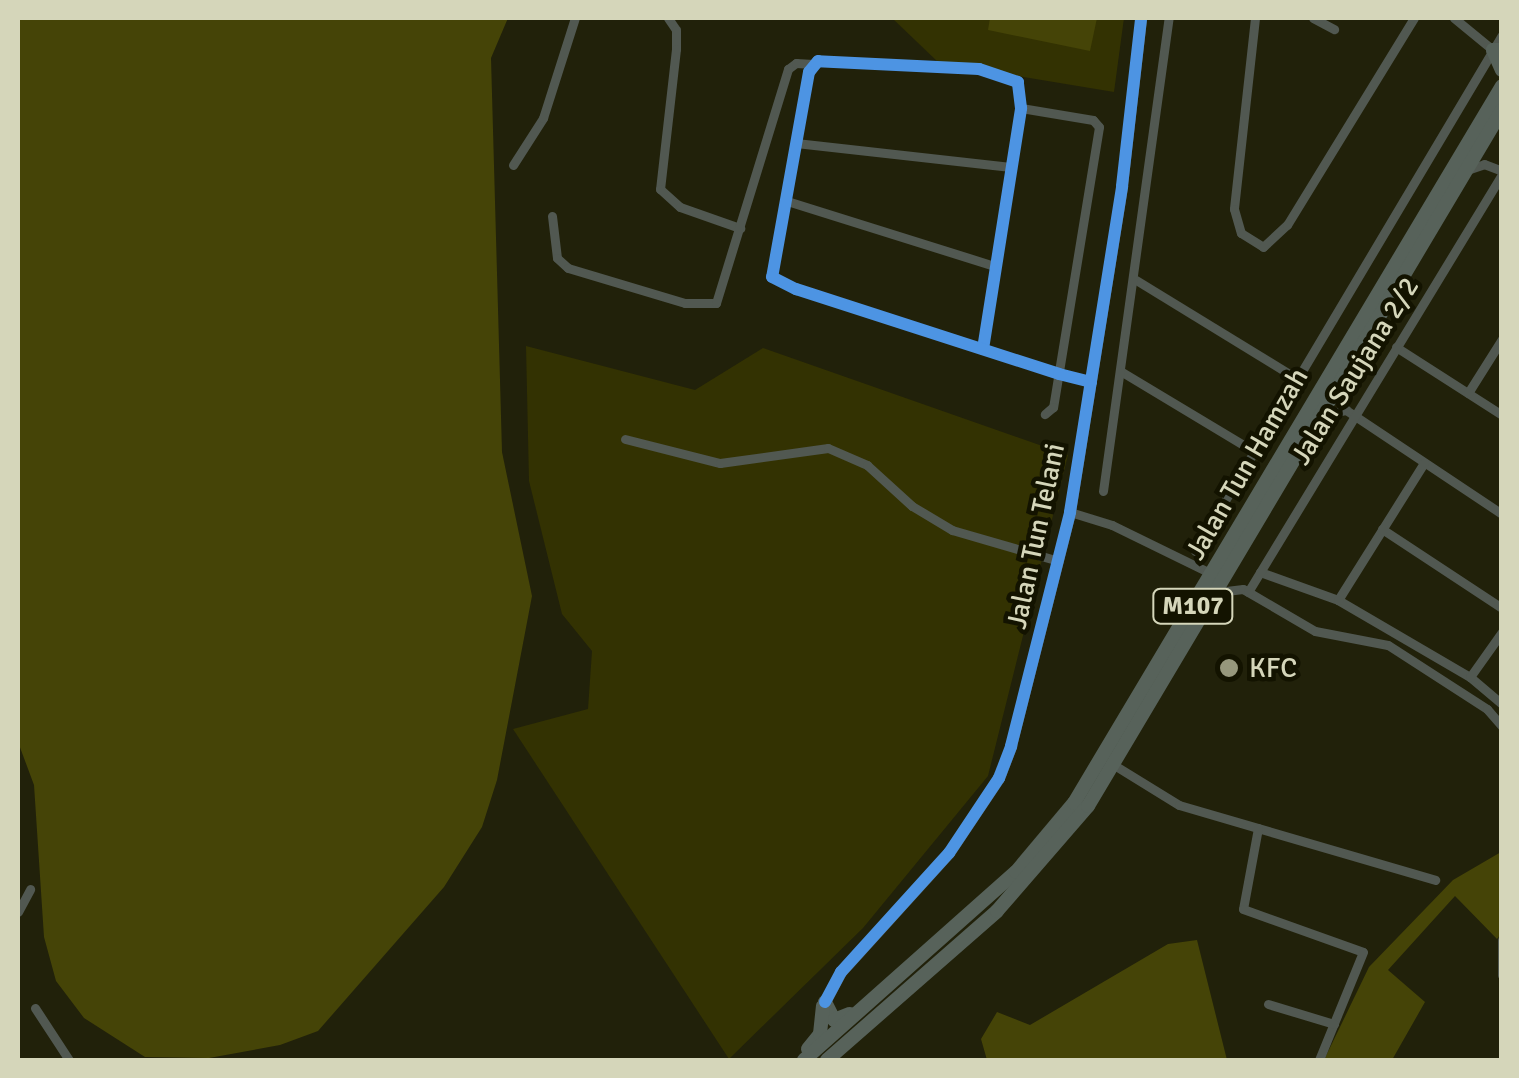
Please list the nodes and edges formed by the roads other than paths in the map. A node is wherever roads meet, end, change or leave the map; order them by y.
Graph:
1 (575, 18) edge
2 (668, 18) edge
3 (1141, 18) edge
4 (1169, 18) edge
5 (1254, 18) edge
6 (1313, 18) edge
7 (1414, 18) edge
8 (1454, 18) edge
9 (1334, 30) dead end
10 (1502, 35) edge
11 (1497, 50) edge
12 (813, 64) junction
13 (1502, 72) edge
14 (1502, 86) edge
15 (1021, 108) junction
16 (1502, 110) edge
17 (1484, 138) junction
18 (796, 143) junction
19 (514, 165) dead end
20 (1490, 165) junction
21 (1012, 168) junction
22 (1447, 170) junction
23 (1464, 172) junction
24 (1502, 173) edge
25 (787, 201) junction
26 (552, 216) dead end
27 (740, 228) junction
28 (996, 266) junction
29 (1136, 280) junction
30 (1502, 339) edge
31 (1396, 347) junction
32 (983, 349) junction
33 (1122, 372) junction
34 (1059, 374) junction
35 (1299, 380) junction
36 (1092, 382) junction
37 (1340, 385) junction
38 (1468, 393) junction
39 (1349, 413) junction
40 (1044, 414) dead end
41 (1502, 415) edge
42 (1322, 416) junction
43 (625, 439) dead end
44 (1255, 452) junction
45 (1424, 463) junction
46 (1103, 492) dead end
47 (1070, 512) junction
48 (1502, 514) edge
49 (1382, 530) junction
50 (1195, 551) dead end
51 (1059, 561) junction
52 (1235, 563) junction
53 (1260, 572) junction
54 (1212, 574) junction
55 (1245, 591) junction
56 (1218, 592) junction
57 (1338, 600) junction
58 (1502, 608) edge
59 (1502, 632) edge
60 (1491, 646) junction
61 (1502, 654) edge
62 (1470, 677) junction
63 (1502, 704) edge
64 (1502, 726) edge
65 (1114, 766) junction
66 (1258, 828) junction
67 (1435, 880) dead end
68 (30, 889) dead end
69 (18, 912) edge
70 (1502, 940) edge
71 (908, 972) junction
72 (1502, 975) edge
73 (824, 1002) junction
74 (1268, 1004) dead end
75 (35, 1008) dead end
76 (1334, 1024) junction
77 (69, 1060) edge
78 (800, 1060) edge
79 (827, 1060) edge
80 (1319, 1060) edge

1 - 19 street
2 - 27 street
3 - 36 street, Jalan Tun Telani
4 - 29 street
5 - 7 street
6 - 9 street
8 - 11 street
10 - 11 street
11 - 13 main road
11 - 35 street
12 - 15 street
12 - 18 street
12 - 27 street
13 - 22 main road
14 - 22 main road, Jalan Tun Hamzah / M107
15 - 21 street
15 - 34 street
16 - 17 main road, Jalan Tun Hamzah / M107
17 - 20 street
17 - 23 main road, Jalan Tun Hamzah / M107
18 - 21 street
18 - 25 street
20 - 23 street
20 - 24 street
21 - 28 street
22 - 54 main road, Jalan Tun Hamzah / M107
23 - 37 main road, Jalan Tun Hamzah / M107
24 - 31 street, Jalan Saujana 2/2
25 - 28 street
25 - 32 street
26 - 27 street
28 - 32 street
29 - 33 street
29 - 35 street
30 - 38 street
31 - 38 street
31 - 39 street, Jalan Saujana 2/2
32 - 34 street
33 - 44 street
33 - 46 street
34 - 36 street
34 - 40 street
35 - 44 street
36 - 47 street, Jalan Tun Telani
37 - 39 street
37 - 42 main road, Jalan Tun Hamzah / M107
38 - 41 street
39 - 42 street
39 - 45 street
39 - 53 street, Jalan Saujana 2/2
42 - 52 main road, Jalan Tun Hamzah / M107
43 - 51 street
44 - 50 street
45 - 48 street
45 - 49 street
47 - 51 street, Jalan Tun Telani
47 - 54 street
49 - 57 street
49 - 58 street
51 - 73 street, Jalan Tun Telani
52 - 55 street
52 - 56 main road, Jalan Tun Hamzah / M107
53 - 55 street, Jalan Saujana 2/2
53 - 57 street
54 - 71 main road, Jalan Tun Hamzah / M107
55 - 56 street
55 - 64 street
56 - 65 main road, Jalan Tun Hamzah / M107
57 - 62 street
59 - 60 street
60 - 61 street
60 - 62 street
62 - 63 street
65 - 66 street
65 - 79 main road, Jalan Tun Hamzah / M107
66 - 67 street
66 - 76 street
68 - 69 street
70 - 72 street
71 - 73 main road
71 - 78 main road, Jalan Tun Hamzah / M107
73 - 78 main road
74 - 76 street
75 - 77 street
76 - 80 street

